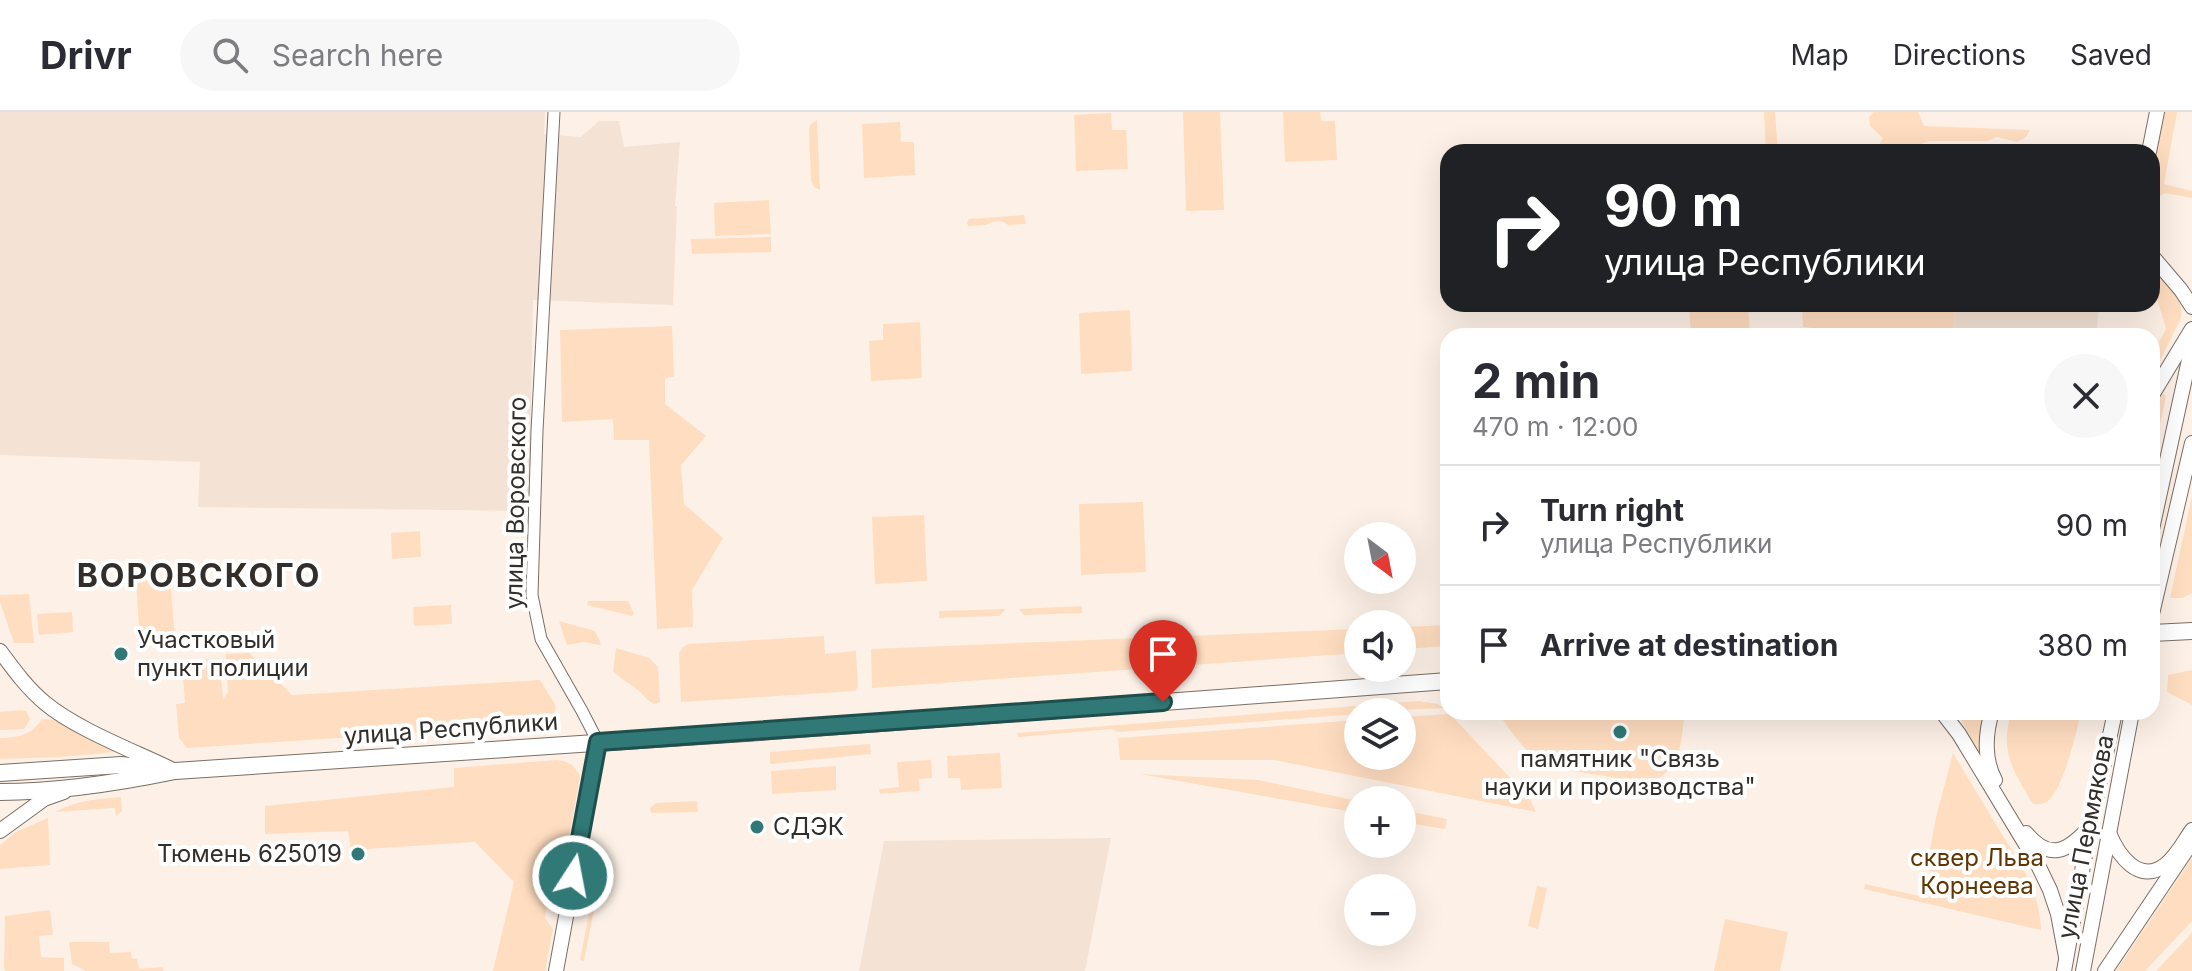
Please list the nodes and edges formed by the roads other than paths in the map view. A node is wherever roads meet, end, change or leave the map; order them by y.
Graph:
1 (554, 112) edge
2 (2157, 112) edge
3 (2151, 144) edge
4 (2160, 265) edge
5 (2174, 280) junction
6 (2192, 281) edge
7 (2192, 307) edge
8 (2192, 329) edge
9 (2192, 346) edge
10 (2160, 382) edge
11 (2192, 443) edge
12 (2192, 489) edge
13 (2160, 492) edge
14 (2176, 510) junction
15 (2160, 575) edge
16 (2192, 631) edge
17 (2160, 633) edge
18 (0, 651) edge
19 (1440, 682) edge
20 (1948, 720) edge
21 (1991, 720) edge
22 (2113, 720) edge
23 (2130, 720) edge
24 (598, 742) junction
25 (175, 771) junction
26 (0, 773) edge
27 (73, 788) junction
28 (0, 792) edge
29 (2090, 827) junction
30 (2192, 830) edge
31 (0, 831) edge
32 (2109, 833) junction
33 (2192, 842) edge
34 (2065, 964) edge
35 (556, 971) edge
36 (2083, 971) edge
37 (2105, 971) edge

1 - 24 street, улица Воровского
2 - 3 main road
4 - 5 main road
5 - 6 main road
5 - 7 main road
8 - 10 main road
9 - 13 main road
11 - 14 main road
12 - 14 main road
14 - 15 main road
16 - 17 main road
18 - 25 main road
19 - 24 main road, улица Республики
20 - 34 main road
21 - 29 main road
22 - 29 main road, улица Пермякова
23 - 32 main road, улица Пермякова
24 - 25 main road, улица Республики
24 - 35 main road
25 - 26 main road, улица Республики
25 - 27 main road, улица Республики
27 - 28 main road, улица Республики
27 - 31 main road
29 - 34 main road, улица Пермякова
30 - 32 main road
32 - 36 main road, улица Пермякова
33 - 37 main road

